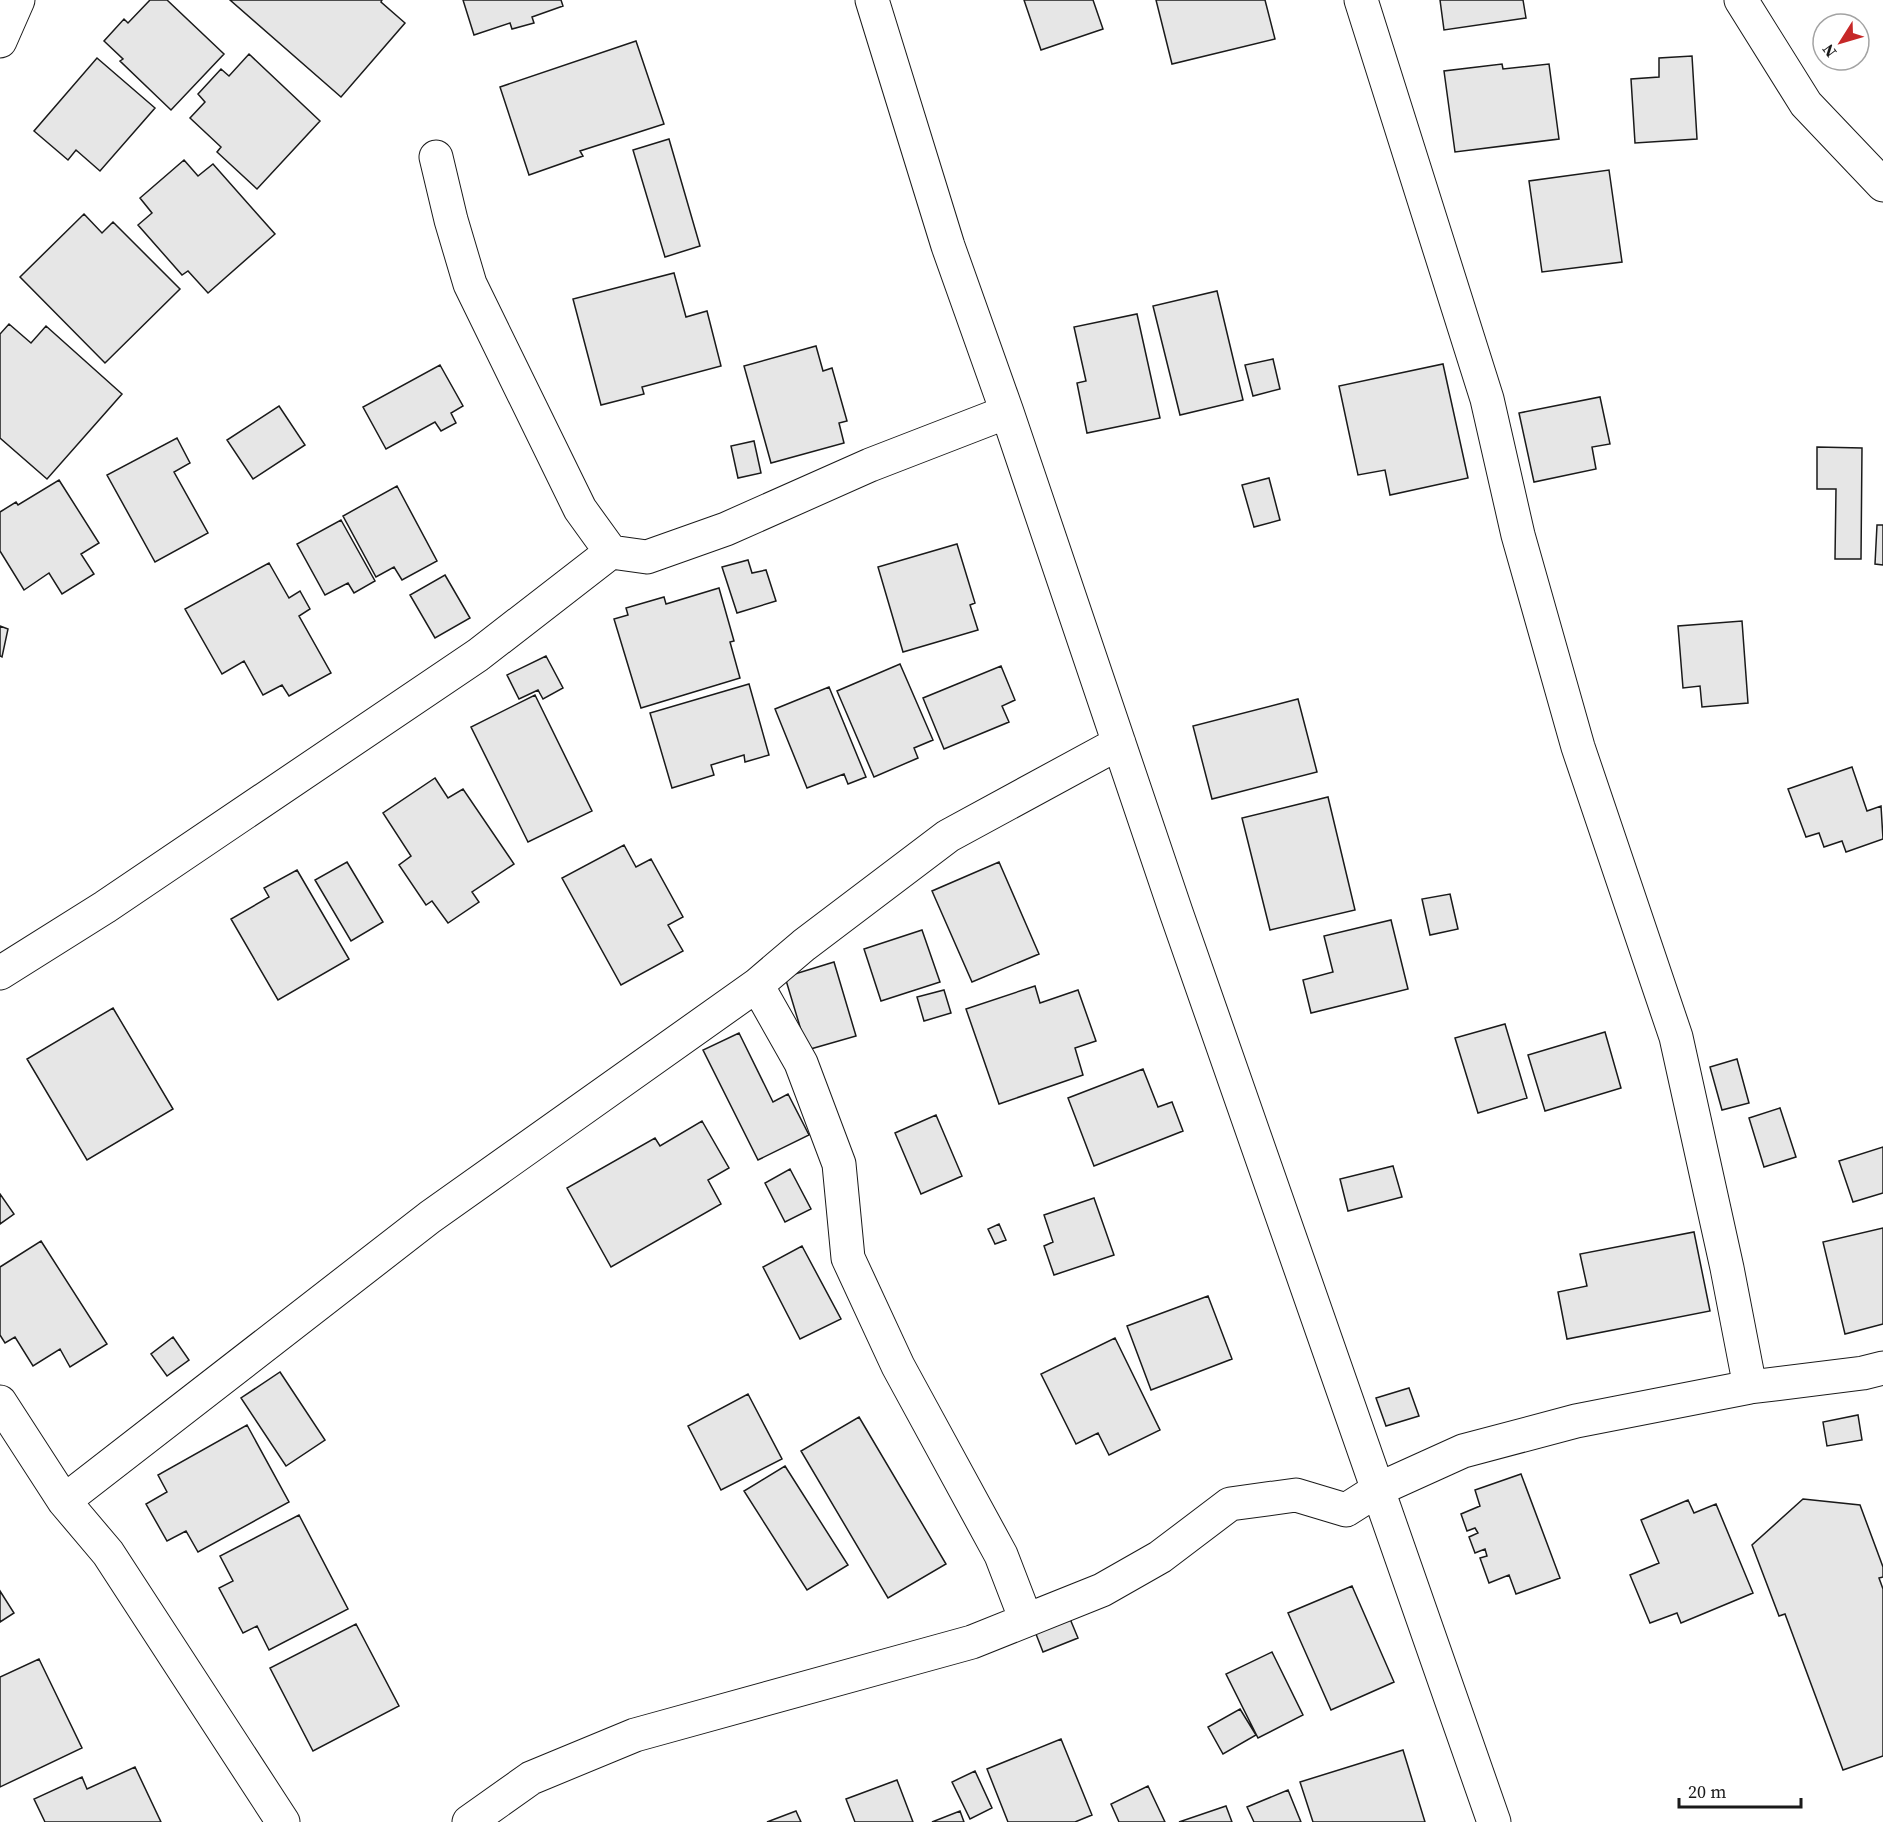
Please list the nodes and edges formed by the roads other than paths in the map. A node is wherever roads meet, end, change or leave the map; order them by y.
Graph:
1 (18, 0) edge
2 (872, 0) edge
3 (1361, 0) edge
4 (1741, 0) edge
5 (0, 41) edge
6 (436, 157) dead end
7 (1883, 185) edge
8 (1007, 412) junction
9 (611, 552) junction
10 (1119, 743) junction
11 (0, 972) edge
12 (757, 985) junction
13 (1883, 1368) edge
14 (1750, 1387) junction
15 (0, 1402) edge
16 (1379, 1489) junction
17 (64, 1501) junction
18 (1026, 1620) junction
19 (283, 1822) edge
20 (469, 1822) edge
21 (1494, 1822) edge

1 - 5 street
2 - 8 street
3 - 14 street
4 - 7 street
6 - 9 street
8 - 9 street
8 - 10 street
9 - 11 street
10 - 12 street
10 - 16 street
12 - 17 street
12 - 18 street
13 - 14 street
14 - 16 street
15 - 17 street
16 - 18 street
16 - 21 street
17 - 19 street
18 - 20 street

